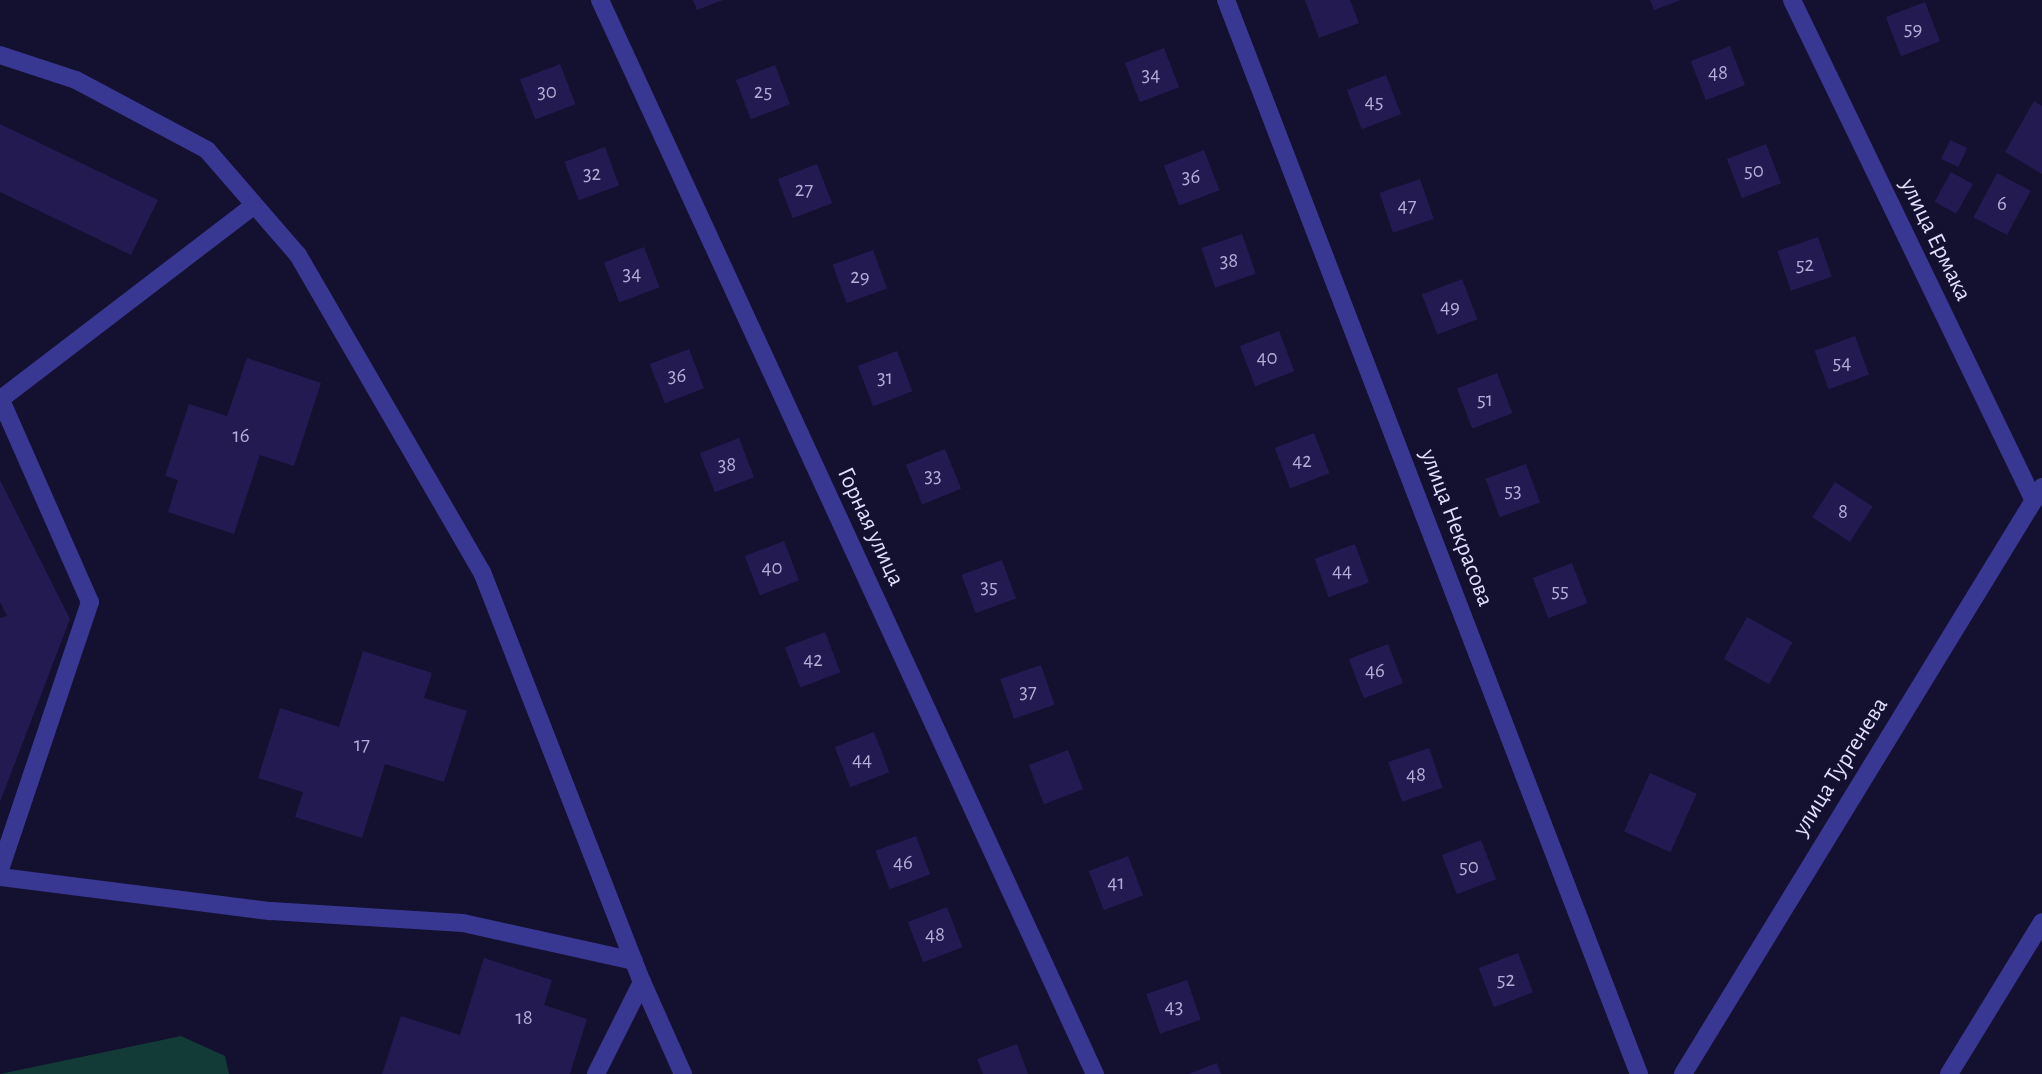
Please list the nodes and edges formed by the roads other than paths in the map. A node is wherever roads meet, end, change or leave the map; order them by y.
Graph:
1 (600, 0) edge
2 (1226, 0) edge
3 (1791, 0) edge
4 (0, 55) edge
5 (254, 205) junction
6 (1, 398) edge
7 (2038, 494) edge
8 (0, 869) edge
9 (0, 877) edge
10 (2042, 922) edge
11 (634, 961) junction
12 (642, 982) junction
13 (596, 1074) edge
14 (683, 1074) edge
15 (1095, 1074) edge
16 (1639, 1074) edge
17 (1683, 1074) edge
18 (1949, 1074) edge

1 - 15 street, Горная улица
2 - 16 street, улица Некрасова
3 - 7 street, улица Ермака
4 - 5 street
5 - 6 street
5 - 11 street
6 - 8 street
7 - 17 street, улица Тургенева
9 - 11 street
10 - 18 street
11 - 12 street
12 - 13 street
12 - 14 street

